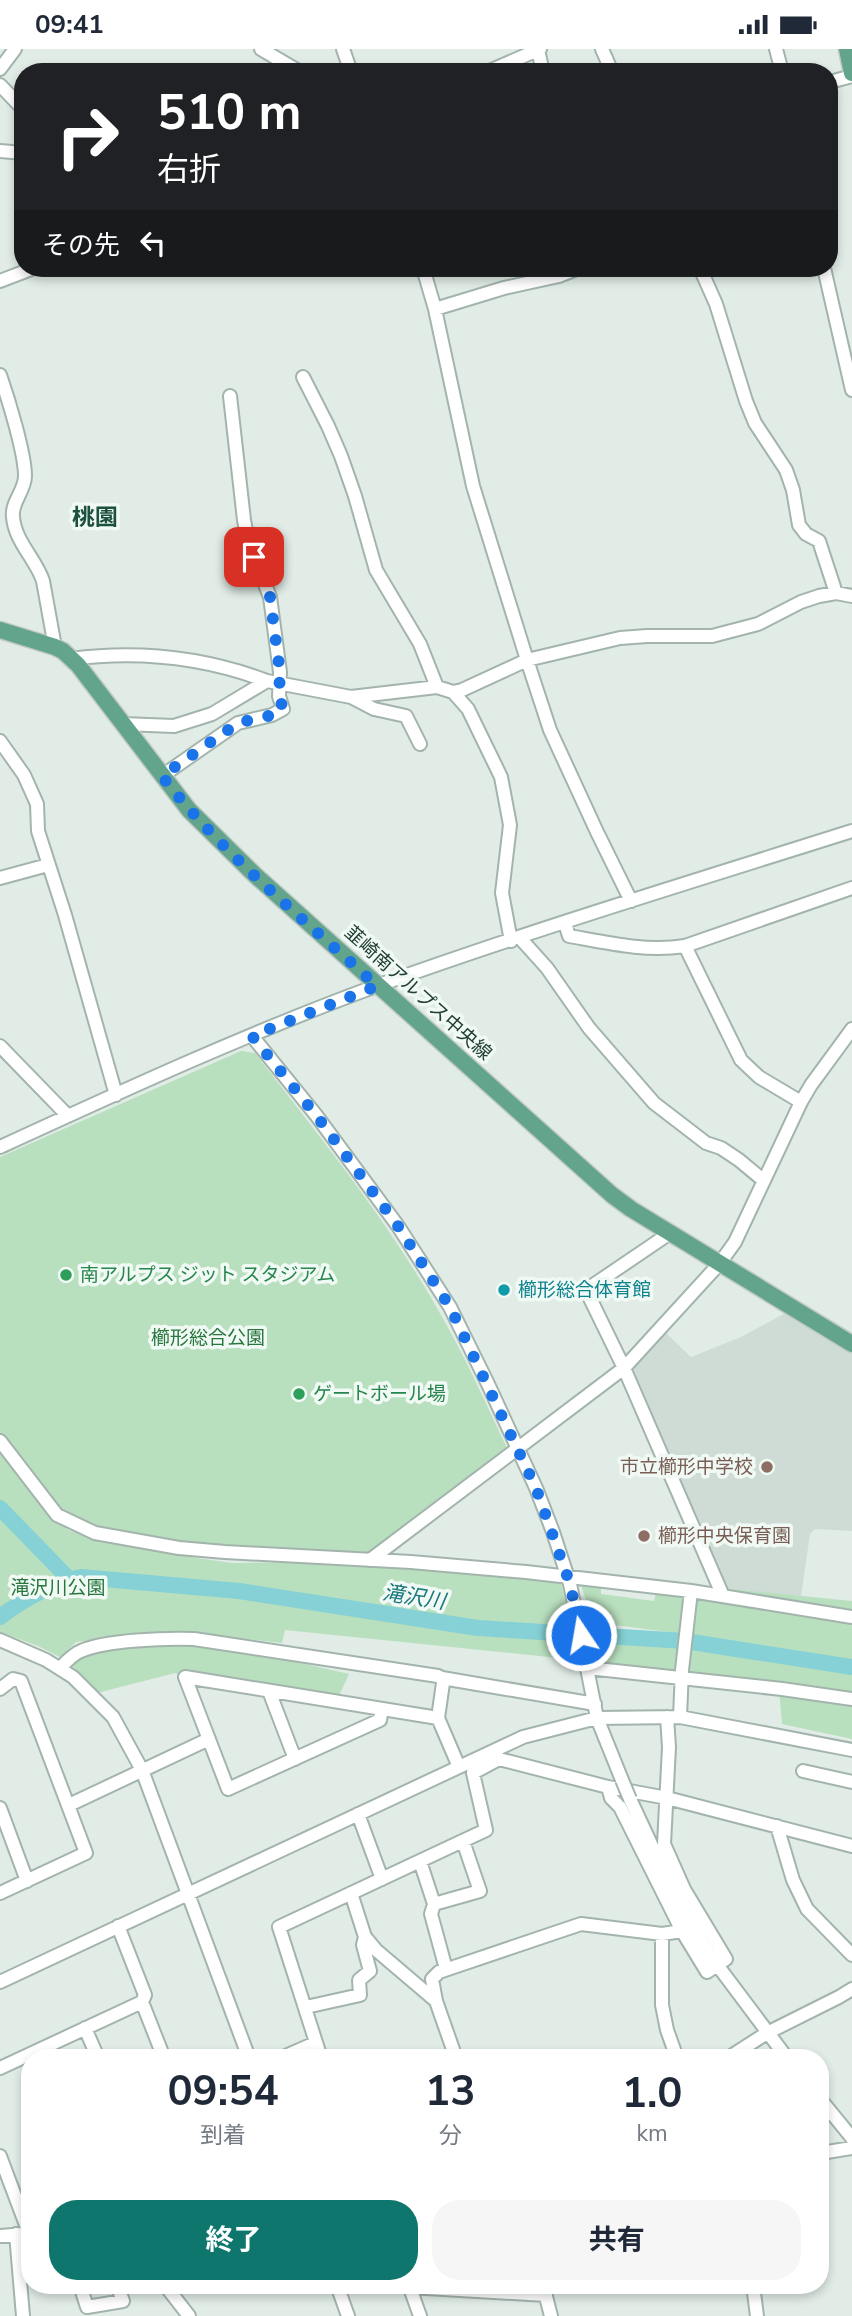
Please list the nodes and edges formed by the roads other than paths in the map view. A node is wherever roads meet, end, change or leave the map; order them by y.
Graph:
1 (15, 49) edge
2 (261, 49) edge
3 (539, 49) edge
4 (847, 49) edge
5 (285, 63) edge
6 (507, 63) edge
7 (0, 69) edge
8 (852, 74) edge
9 (0, 85) edge
10 (14, 100) edge
11 (426, 277) edge
12 (554, 277) edge
13 (704, 277) edge
14 (826, 277) edge
15 (435, 309) junction
16 (0, 375) edge
17 (303, 377) dead end
18 (852, 390) edge
19 (230, 396) dead end
20 (836, 593) junction
21 (852, 596) edge
22 (0, 630) edge
23 (55, 647) junction
24 (71, 659) junction
25 (527, 660) junction
26 (273, 683) junction
27 (437, 687) junction
28 (453, 692) junction
29 (351, 697) junction
30 (212, 714) junction
31 (123, 724) junction
32 (220, 736) junction
33 (0, 741) edge
34 (420, 744) dead end
35 (162, 776) junction
36 (852, 831) edge
37 (48, 865) junction
38 (0, 878) edge
39 (852, 888) edge
40 (631, 901) junction
41 (565, 923) junction
42 (515, 939) junction
43 (685, 946) junction
44 (377, 986) junction
45 (852, 1029) edge
46 (252, 1036) junction
47 (0, 1046) edge
48 (116, 1095) junction
49 (801, 1102) junction
50 (68, 1116) junction
51 (0, 1147) edge
52 (763, 1180) junction
53 (670, 1233) junction
54 (720, 1263) junction
55 (852, 1344) edge
56 (624, 1368) junction
57 (0, 1441) edge
58 (518, 1449) junction
59 (370, 1560) junction
60 (569, 1580) junction
61 (723, 1596) junction
62 (690, 1597) junction
63 (852, 1616) edge
64 (3, 1641) edge
65 (587, 1665) junction
66 (60, 1668) junction
67 (683, 1674) junction
68 (442, 1678) junction
69 (0, 1689) edge
70 (269, 1691) junction
71 (852, 1699) edge
72 (595, 1703) junction
73 (382, 1709) junction
74 (674, 1717) junction
75 (438, 1718) junction
76 (597, 1718) junction
77 (209, 1739) junction
78 (852, 1750) edge
79 (295, 1759) junction
80 (459, 1767) junction
81 (142, 1770) junction
82 (803, 1771) dead end
83 (852, 1782) edge
84 (608, 1787) junction
85 (667, 1798) junction
86 (69, 1805) junction
87 (0, 1808) edge
88 (358, 1814) junction
89 (777, 1826) junction
90 (463, 1841) junction
91 (852, 1846) edge
92 (420, 1861) junction
93 (382, 1879) junction
94 (27, 1881) junction
95 (0, 1893) edge
96 (351, 1893) junction
97 (187, 1894) junction
98 (434, 1904) junction
99 (118, 1926) junction
100 (682, 1931) junction
101 (662, 1934) junction
102 (365, 1937) junction
103 (852, 1955) edge
104 (717, 1966) junction
105 (446, 1969) junction
106 (0, 1982) edge
107 (852, 1989) edge
108 (436, 2001) junction
109 (142, 2002) junction
110 (306, 2007) junction
111 (85, 2028) junction
112 (767, 2033) junction
113 (315, 2043) junction
114 (44, 2049) edge
115 (94, 2049) edge
116 (160, 2049) edge
117 (246, 2049) edge
118 (301, 2049) edge
119 (317, 2049) edge
120 (453, 2049) edge
121 (674, 2049) edge
122 (742, 2049) edge
123 (780, 2049) edge
124 (21, 2060) edge
125 (0, 2068) edge
126 (829, 2110) edge
127 (852, 2138) edge
128 (852, 2148) edge
129 (829, 2152) edge
130 (0, 2156) edge
131 (21, 2222) edge
132 (21, 2234) edge
133 (0, 2236) edge
134 (24, 2294) edge
135 (83, 2294) edge
136 (120, 2294) edge
137 (172, 2294) edge
138 (340, 2294) edge
139 (412, 2294) edge
140 (546, 2294) edge
141 (754, 2294) edge
142 (23, 2316) edge
143 (189, 2316) edge
144 (348, 2316) edge
145 (420, 2316) edge
146 (551, 2316) edge
147 (757, 2316) edge

1 - 7 street
2 - 5 street
3 - 6 street
4 - 8 main road
9 - 10 street
11 - 15 street
12 - 15 street
13 - 20 street
14 - 18 street
15 - 25 street
16 - 23 street
17 - 27 street
19 - 26 street
20 - 21 street
20 - 25 street
22 - 23 main road, 韮崎南アルプス中央線
23 - 24 main road, 韮崎南アルプス中央線
24 - 26 street
24 - 31 main road, 韮崎南アルプス中央線
25 - 28 street
25 - 40 street
26 - 29 street
26 - 30 street
26 - 32 street
27 - 28 street
27 - 29 street
28 - 42 street
29 - 34 street
30 - 31 street
30 - 32 street
31 - 35 main road, 韮崎南アルプス中央線
32 - 35 street
33 - 37 street
35 - 44 main road, 韮崎南アルプス中央線
36 - 40 street
37 - 38 street
37 - 48 street
39 - 43 street
40 - 41 street
41 - 42 street
41 - 43 street
42 - 44 street
42 - 52 street
43 - 49 street
44 - 46 street
44 - 53 main road, 韮崎南アルプス中央線
45 - 49 street
46 - 48 street
46 - 58 street
47 - 50 street
48 - 50 street
49 - 52 street
50 - 51 street
52 - 54 street
53 - 54 main road, 韮崎南アルプス中央線
53 - 56 street
54 - 55 main road, 韮崎南アルプス中央線
54 - 56 street
56 - 58 street
56 - 61 street
57 - 59 street
58 - 59 street
58 - 60 street
59 - 60 street
60 - 62 street
60 - 65 street
61 - 62 street
61 - 63 street
62 - 67 street
64 - 66 street
65 - 67 street
65 - 72 street
66 - 68 street
66 - 81 street
67 - 71 street
67 - 74 street
68 - 72 street
68 - 75 street
69 - 86 street
70 - 73 street
70 - 77 street
70 - 79 street
72 - 76 street
73 - 75 street
73 - 79 street
74 - 76 street
74 - 78 street
74 - 85 street
75 - 80 street
76 - 80 street
76 - 104 street, bridge
77 - 79 street
77 - 81 street
80 - 88 street
81 - 86 street
81 - 97 street
82 - 83 street
84 - 85 street
84 - 90 street
84 - 100 street
85 - 89 street
85 - 104 street
86 - 94 street
87 - 94 street
88 - 93 street
88 - 97 street
89 - 91 street
89 - 103 street
90 - 92 street
90 - 98 street
92 - 93 street
92 - 98 street
93 - 96 street
94 - 95 street
96 - 102 street
96 - 110 street
97 - 99 street
97 - 117 street
98 - 105 street
99 - 106 street
99 - 109 street
100 - 101 street
100 - 104 street
101 - 105 street
101 - 121 street
102 - 108 street
102 - 110 street
104 - 112 street
105 - 108 street
107 - 112 street
108 - 120 street
109 - 111 street
109 - 116 street
110 - 113 street
111 - 114 street
111 - 115 street
112 - 122 street
112 - 123 street
113 - 118 street
113 - 119 street
124 - 125 street
126 - 127 street
128 - 129 street
130 - 131 street
132 - 133 street
134 - 142 street
135 - 136 street
137 - 143 street
138 - 144 street
139 - 145 street
140 - 146 street
141 - 147 street

